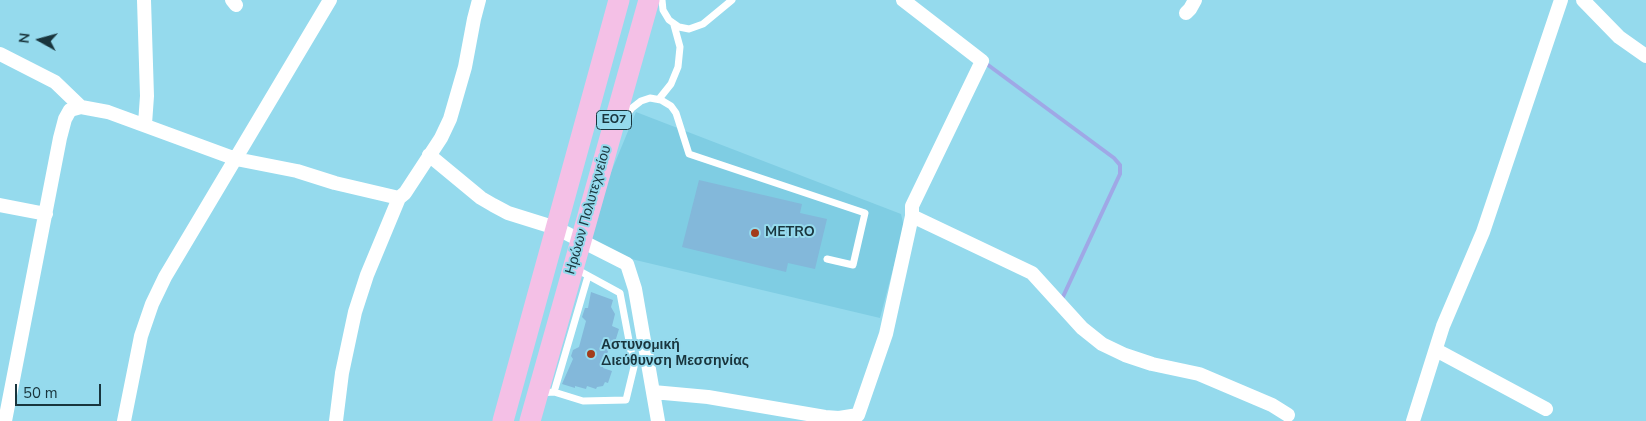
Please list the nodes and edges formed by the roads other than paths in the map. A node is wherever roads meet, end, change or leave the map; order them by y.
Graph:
1 (144, 0) edge
2 (330, 0) edge
3 (479, 0) edge
4 (619, 0) edge
5 (649, 0) edge
6 (662, 0) edge
7 (732, 0) edge
8 (903, 0) edge
9 (1195, 0) edge
10 (1561, 0) edge
11 (1584, 0) edge
12 (1186, 13) dead end
13 (674, 25) junction
14 (0, 54) edge
15 (1646, 56) edge
16 (659, 99) junction
17 (81, 107) junction
18 (145, 124) junction
19 (608, 141) junction
20 (429, 156) junction
21 (236, 159) junction
22 (399, 198) junction
23 (0, 206) edge
24 (46, 214) junction
25 (912, 216) junction
26 (556, 228) junction
27 (580, 240) junction
28 (827, 259) dead end
29 (580, 271) junction
30 (1436, 350) junction
31 (546, 392) junction
32 (653, 392) junction
33 (1546, 409) dead end
34 (1288, 416) dead end
35 (861, 418) edge
36 (5, 421) edge
37 (124, 421) edge
38 (336, 421) edge
39 (503, 421) edge
40 (530, 421) edge
41 (658, 421) edge
42 (1413, 421) edge

1 - 18 street
2 - 21 street
3 - 20 street
4 - 26 main road, Ηρώων Πολυτεχνείου / ΕΟ7
5 - 19 main road, Ηρώων Πολυτεχνείου / ΕΟ7
6 - 13 lane
7 - 13 lane
8 - 25 street
9 - 12 street
10 - 30 street
11 - 15 street
13 - 16 lane
14 - 17 street
16 - 19 lane
16 - 28 lane
17 - 18 street
17 - 24 street
18 - 21 street
19 - 27 main road, Ηρώων Πολυτεχνείου / ΕΟ7
20 - 22 street
20 - 26 street
21 - 22 street
21 - 37 street
22 - 38 street
23 - 24 street
24 - 36 street
25 - 34 street
25 - 35 street
26 - 27 street
26 - 39 main road, Ηρώων Πολυτεχνείου / ΕΟ7
27 - 29 main road, Ηρώων Πολυτεχνείου / ΕΟ7
27 - 32 street
29 - 31 main road, Ηρώων Πολυτεχνείου / ΕΟ7
29 - 31 lane
30 - 33 street
30 - 42 street
31 - 40 main road, Ηρώων Πολυτεχνείου / ΕΟ7
32 - 35 street
32 - 41 street

